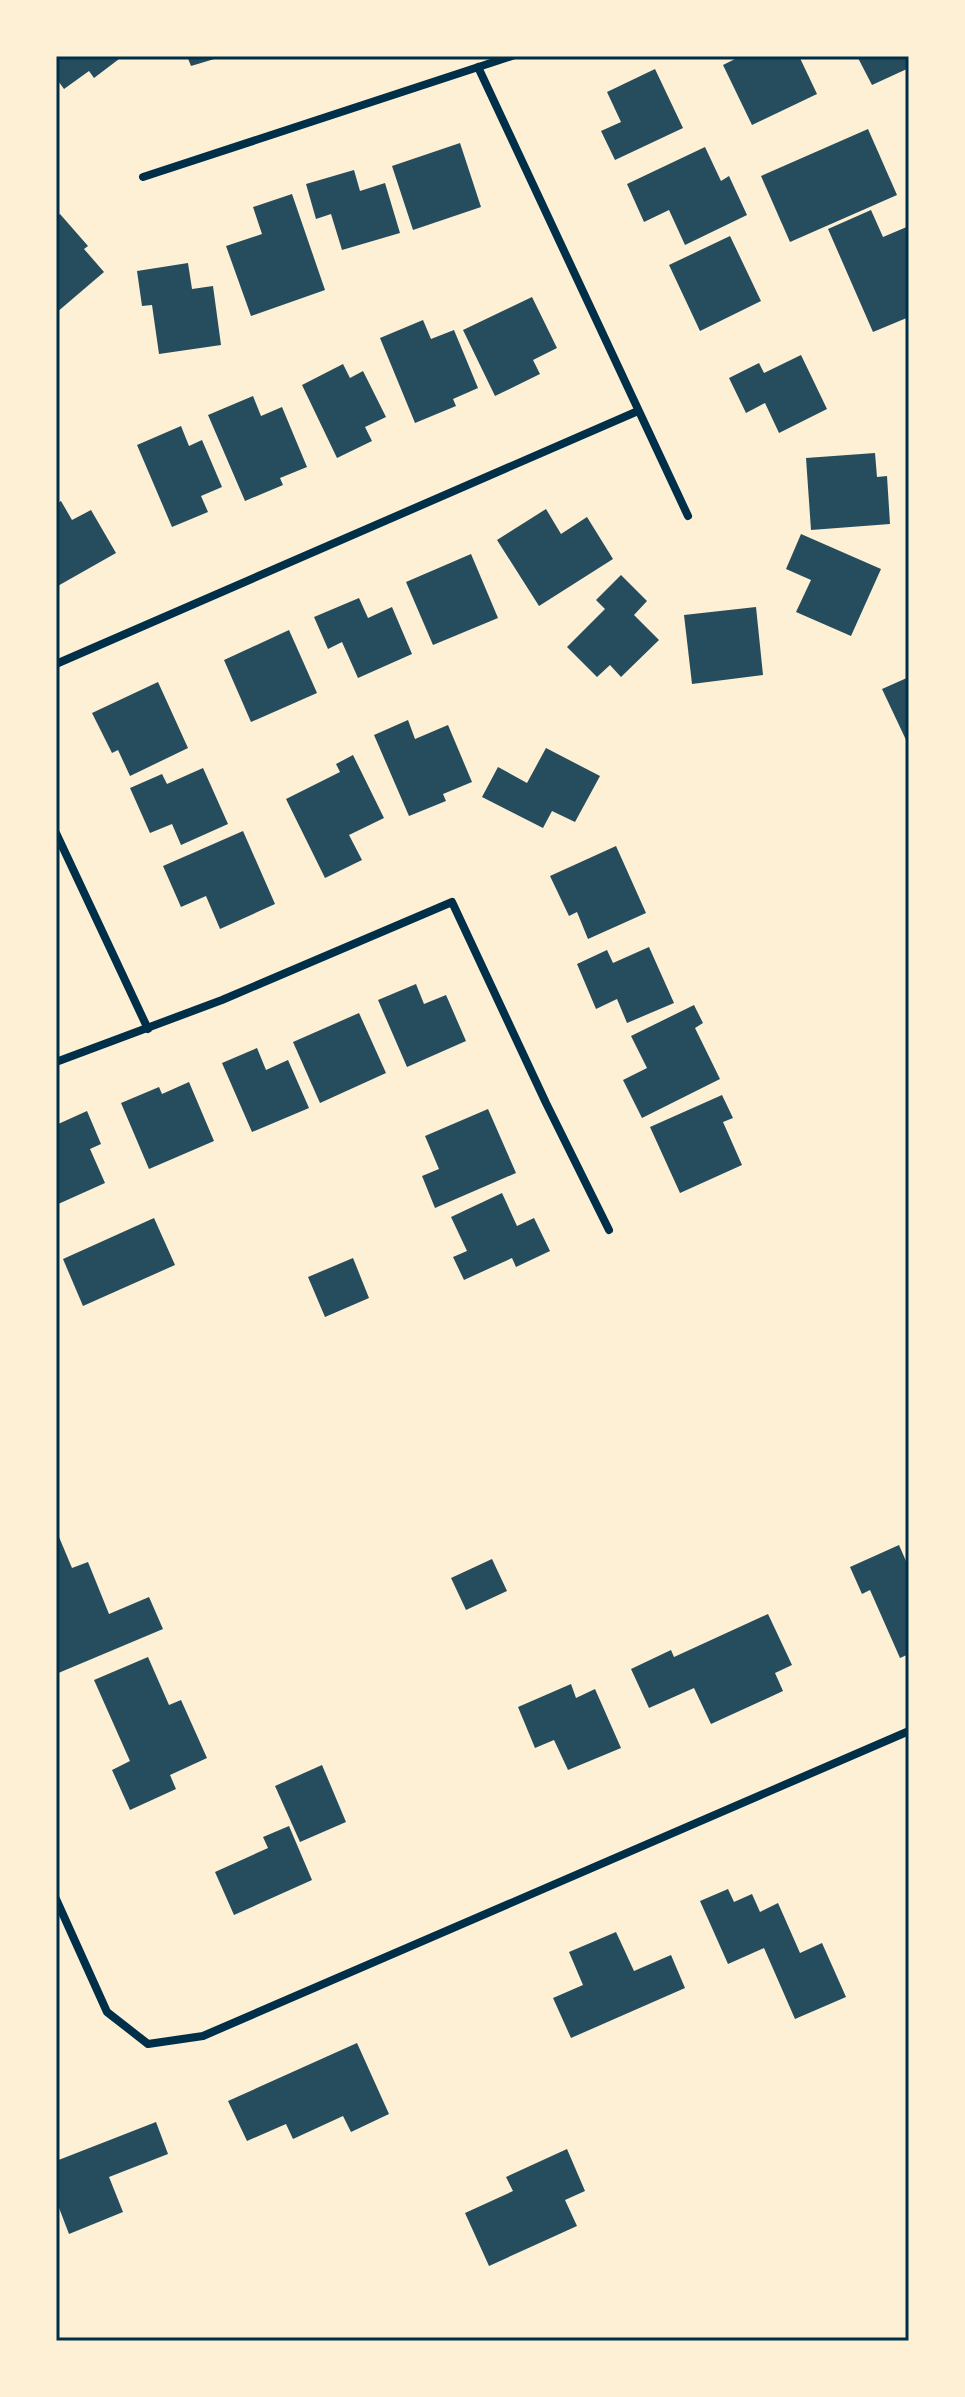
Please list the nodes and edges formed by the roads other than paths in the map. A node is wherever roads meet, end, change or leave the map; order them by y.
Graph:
1 (512, 56) edge
2 (478, 67) junction
3 (143, 177) dead end
4 (638, 411) junction
5 (688, 516) dead end
6 (56, 664) edge
7 (56, 833) edge
8 (148, 1029) junction
9 (56, 1062) edge
10 (609, 1230) dead end
11 (909, 1731) edge
12 (56, 1899) edge

1 - 2 street
2 - 3 street
2 - 4 street
4 - 5 street
4 - 6 street
7 - 8 street
8 - 9 street
8 - 10 street
11 - 12 street

